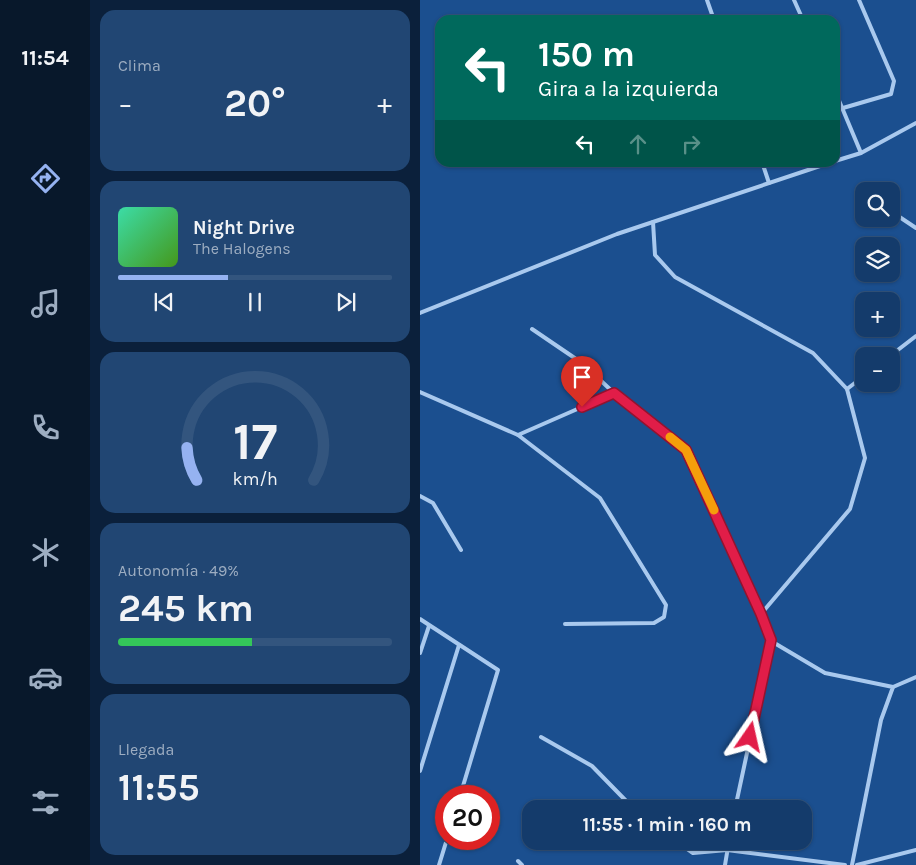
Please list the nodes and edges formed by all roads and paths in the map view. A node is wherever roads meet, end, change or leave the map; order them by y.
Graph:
1 (707, 0) edge
2 (794, 0) edge
3 (859, 0) edge
4 (712, 15) edge
5 (801, 15) edge
6 (840, 102) edge
7 (843, 108) junction
8 (916, 123) edge
9 (861, 153) junction
10 (840, 160) edge
11 (764, 167) edge
12 (818, 167) edge
13 (770, 183) junction
14 (900, 217) edge
15 (653, 222) junction
16 (916, 228) edge
17 (420, 313) edge
18 (532, 329) dead end
19 (916, 336) edge
20 (900, 348) edge
21 (855, 383) edge
22 (847, 389) junction
23 (420, 392) edge
24 (614, 393) junction
25 (518, 435) junction
26 (420, 496) edge
27 (461, 550) dead end
28 (761, 614) junction
29 (420, 619) edge
30 (565, 624) dead end
31 (429, 626) junction
32 (771, 640) junction
33 (459, 645) junction
34 (420, 653) edge
35 (916, 677) edge
36 (893, 687) junction
37 (540, 738) dead end
38 (420, 771) edge
39 (463, 785) edge
40 (625, 800) edge
41 (738, 800) edge
42 (444, 850) edge
43 (688, 850) edge
44 (727, 850) junction
45 (916, 850) edge
46 (518, 861) dead end
47 (439, 865) edge
48 (522, 865) edge
49 (724, 865) edge
50 (845, 865) edge
51 (852, 865) edge
52 (857, 865) edge

1 - 4 lane
2 - 5 lane
3 - 7 lane
6 - 7 lane
7 - 9 lane
8 - 9 lane
9 - 10 lane
11 - 13 lane
12 - 13 lane
13 - 15 lane
14 - 16 lane
15 - 17 lane
15 - 22 lane
18 - 24 lane
19 - 20 lane
21 - 22 lane
22 - 28 lane
23 - 25 lane
24 - 25 lane
24 - 28 lane
25 - 30 lane
26 - 27 lane
28 - 32 lane
29 - 31 lane
31 - 33 lane
31 - 34 lane
32 - 36 lane
32 - 41 lane
33 - 38 lane
33 - 39 lane
35 - 36 lane
36 - 51 lane
37 - 40 lane
42 - 47 lane
43 - 44 lane
44 - 49 lane
44 - 50 lane
45 - 52 lane
46 - 48 lane

